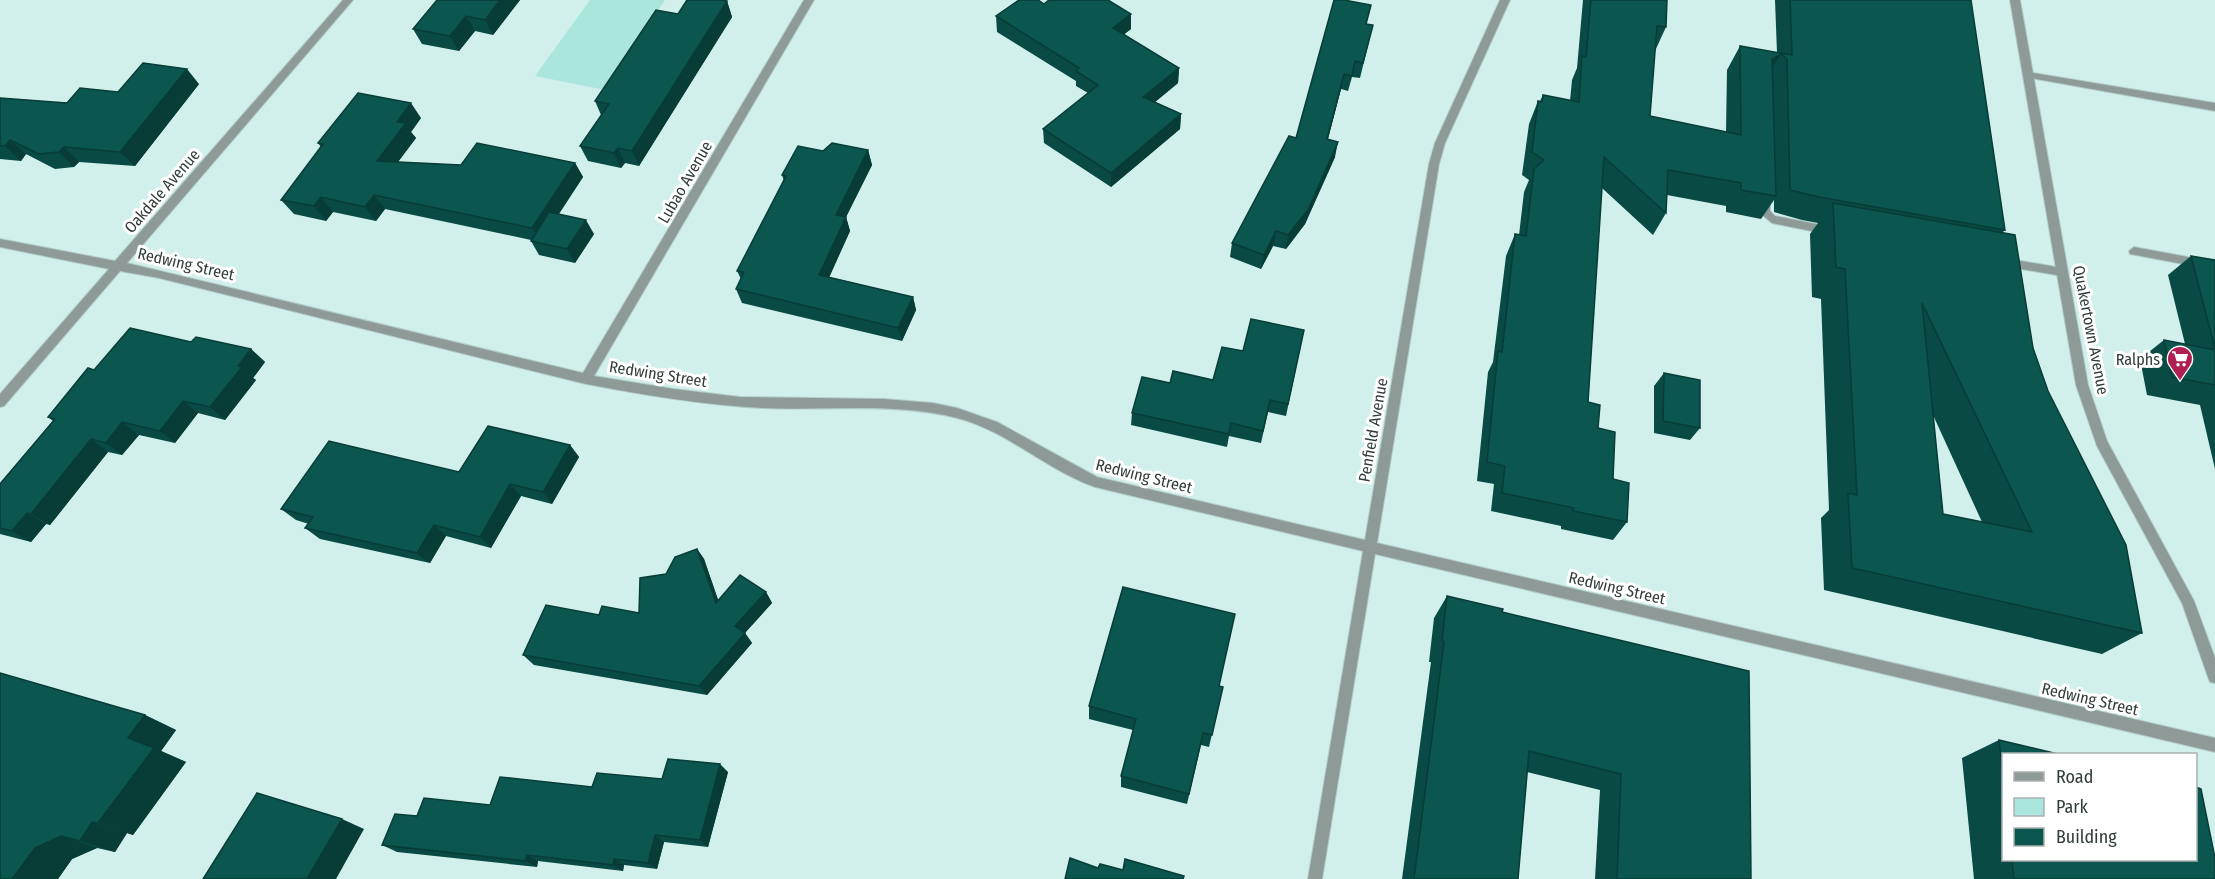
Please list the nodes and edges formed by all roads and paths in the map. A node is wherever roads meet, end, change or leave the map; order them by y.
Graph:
1 (348, 0) edge
2 (809, 0) edge
3 (1505, 0) edge
4 (2015, 0) edge
5 (2028, 75) junction
6 (2215, 107) edge
7 (1765, 190) edge
8 (1837, 232) edge
9 (0, 243) edge
10 (2134, 251) dead end
11 (1990, 259) edge
12 (119, 266) junction
13 (2215, 266) edge
14 (2062, 272) junction
15 (586, 379) junction
16 (0, 402) edge
17 (1370, 548) junction
18 (2215, 677) edge
19 (2215, 745) edge
20 (1315, 879) edge

1 - 12 street, Oakdale Avenue
2 - 15 street, Lubao Avenue
3 - 17 street, Penfield Avenue
4 - 5 street, Quakertown Avenue
5 - 6 street
5 - 14 street, Quakertown Avenue
7 - 8 street
9 - 12 street, Redwing Street
10 - 13 street
11 - 14 street
12 - 15 street, Redwing Street
12 - 16 street, Oakdale Avenue
14 - 18 street, Quakertown Avenue
15 - 17 street, Redwing Street
17 - 19 street, Redwing Street
17 - 20 street, Penfield Avenue

